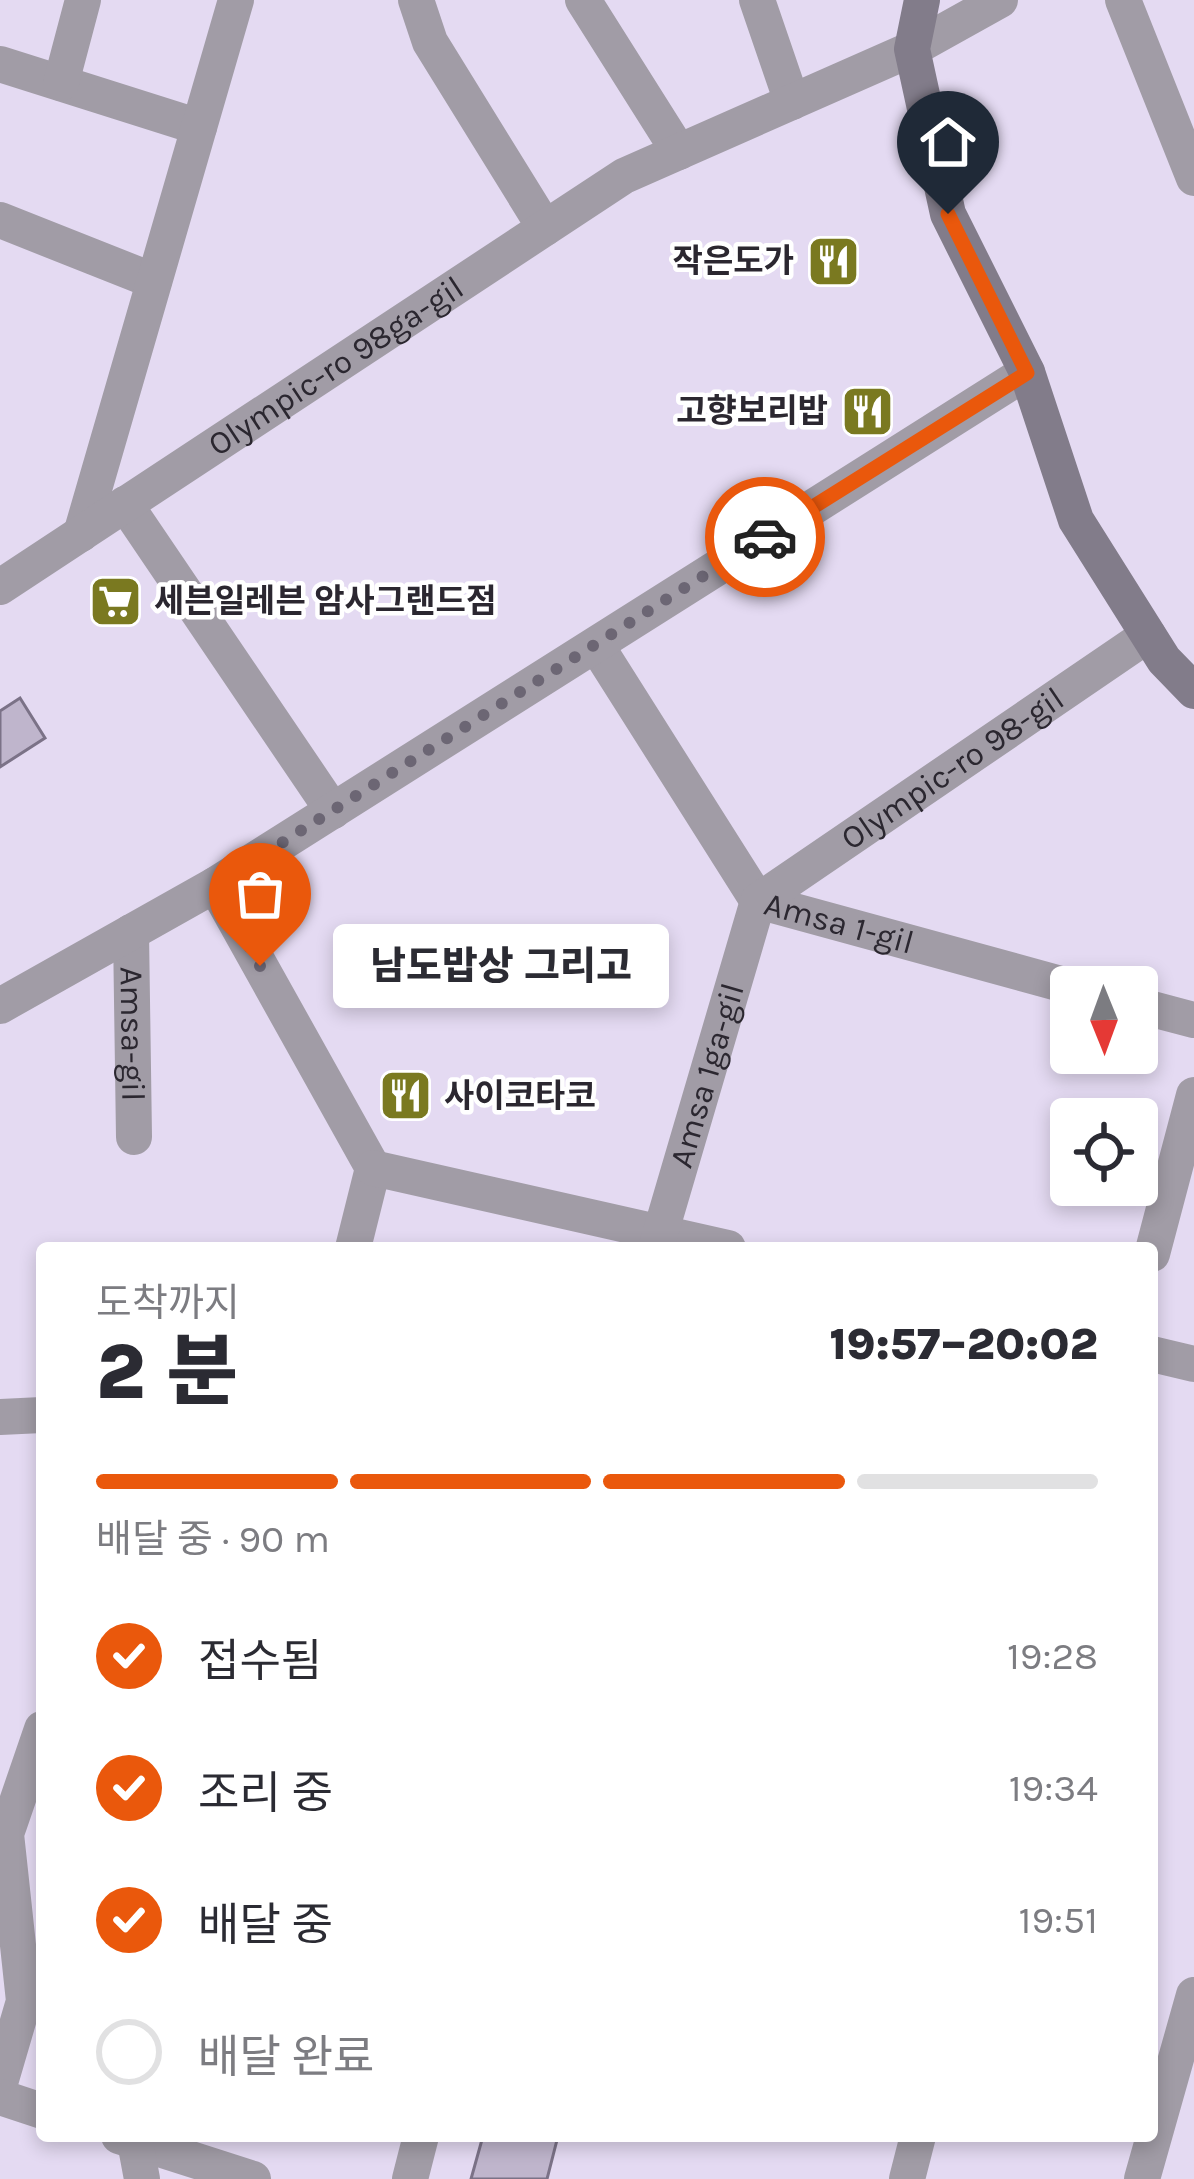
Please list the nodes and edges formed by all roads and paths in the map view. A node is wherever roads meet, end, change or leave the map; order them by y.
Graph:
1 (83, 0) edge
2 (236, 0) edge
3 (416, 0) edge
4 (583, 0) edge
5 (757, 0) edge
6 (922, 0) edge
7 (1000, 0) edge
8 (1124, 0) edge
9 (913, 49) junction
10 (0, 64) edge
11 (61, 83) junction
12 (792, 102) junction
13 (199, 127) junction
14 (679, 152) junction
15 (1194, 178) edge
16 (0, 220) edge
17 (544, 228) junction
18 (154, 280) junction
19 (1027, 373) junction
20 (125, 504) junction
21 (81, 534) junction
22 (0, 587) edge
23 (1148, 635) junction
24 (596, 645) junction
25 (1194, 691) edge
26 (333, 811) junction
27 (215, 885) junction
28 (758, 901) junction
29 (131, 932) junction
30 (1050, 981) edge
31 (0, 1006) edge
32 (1158, 1011) edge
33 (1194, 1020) edge
34 (1194, 1095) edge
35 (134, 1137) dead end
36 (373, 1168) junction
37 (658, 1240) edge
38 (354, 1242) edge
39 (1155, 1242) edge
40 (1158, 1355) edge
41 (1194, 1364) edge
42 (36, 1415) edge
43 (0, 1417) edge
44 (36, 1746) edge
45 (1194, 1996) edge
46 (0, 2083) edge
47 (0, 2097) edge
48 (36, 2109) edge
49 (1158, 2123) edge
50 (130, 2142) edge
51 (141, 2142) edge
52 (419, 2142) edge
53 (916, 2142) edge
54 (1153, 2142) edge
55 (142, 2179) edge
56 (253, 2179) edge
57 (410, 2179) edge
58 (907, 2179) edge
59 (1142, 2179) edge

1 - 11 street
2 - 13 street
3 - 17 street
4 - 14 street
5 - 12 street
6 - 9 street
7 - 9 street, Olympic-ro 98ga-gil
8 - 15 street
9 - 12 street, Olympic-ro 98ga-gil
9 - 19 street
10 - 11 street
11 - 13 street
12 - 14 street, Olympic-ro 98ga-gil
13 - 18 street
14 - 17 street, Olympic-ro 98ga-gil
16 - 18 street
17 - 20 street, Olympic-ro 98ga-gil
18 - 21 street
19 - 23 street
19 - 24 street, Amsa-gil
20 - 21 street, Olympic-ro 98ga-gil
20 - 26 street
21 - 22 street, Olympic-ro 98ga-gil
23 - 25 street
23 - 28 street, Olympic-ro 98-gil
24 - 26 street, Amsa-gil
24 - 28 street, Amsa 1-gil
26 - 27 street, Amsa-gil
27 - 29 street, Amsa-gil
27 - 36 street
28 - 30 street, Amsa 1-gil
28 - 37 street, Amsa 1ga-gil
29 - 31 street, Amsa-gil
29 - 35 street, Amsa-gil
32 - 33 street
34 - 39 street
36 - 37 street
36 - 38 street
40 - 41 street
42 - 43 street
44 - 46 street
45 - 49 street
47 - 48 street
50 - 55 street
51 - 56 street
52 - 57 street
53 - 58 street
54 - 59 street

